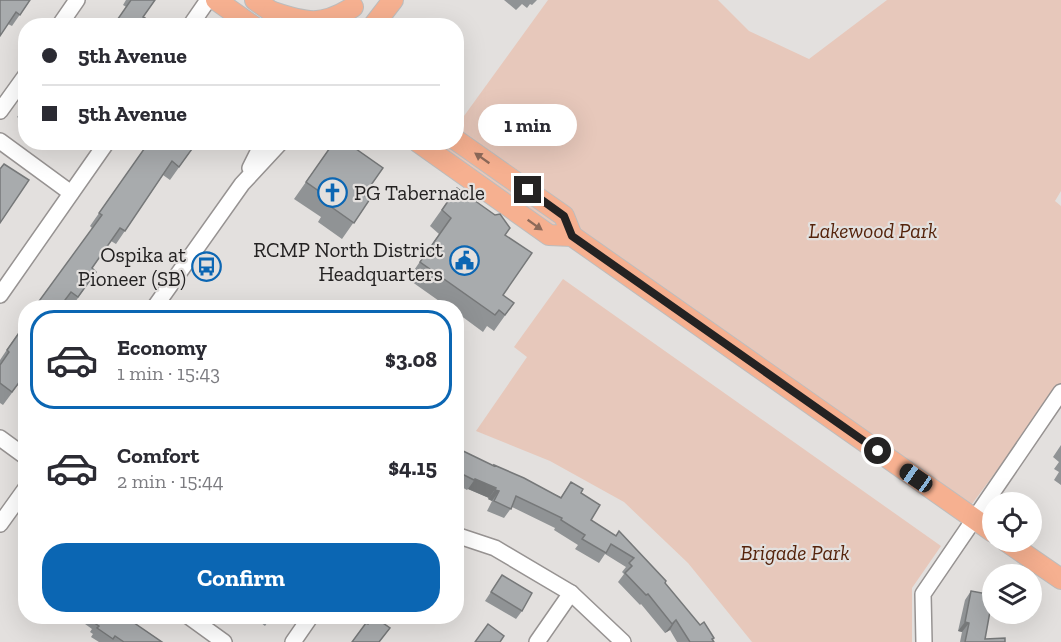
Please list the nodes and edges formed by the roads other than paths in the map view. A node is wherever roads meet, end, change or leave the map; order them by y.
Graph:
1 (77, 0) edge
2 (208, 0) edge
3 (216, 0) edge
4 (255, 0) edge
5 (393, 0) edge
6 (356, 4) edge
7 (273, 12) junction
8 (65, 18) edge
9 (196, 18) edge
10 (242, 18) edge
11 (281, 18) edge
12 (293, 18) edge
13 (332, 18) edge
14 (346, 18) edge
15 (379, 18) edge
16 (18, 86) edge
17 (0, 111) edge
18 (0, 141) edge
19 (464, 146) edge
20 (101, 150) edge
21 (259, 150) edge
22 (274, 150) edge
23 (429, 150) edge
24 (242, 184) junction
25 (71, 193) junction
26 (572, 236) junction
27 (0, 295) edge
28 (160, 300) edge
29 (1061, 392) edge
30 (0, 438) edge
31 (18, 451) edge
32 (18, 502) edge
33 (974, 518) junction
34 (0, 524) edge
35 (982, 524) edge
36 (464, 537) edge
37 (1022, 552) edge
38 (1061, 579) edge
39 (572, 592) junction
40 (199, 624) edge
41 (305, 624) edge
42 (224, 642) edge
43 (293, 642) edge
44 (537, 642) edge
45 (623, 642) edge
46 (924, 642) edge

1 - 8 street
2 - 9 street
3 - 10 main road
4 - 7 main road
5 - 15 main road
6 - 13 main road
6 - 14 main road
7 - 11 main road
7 - 12 main road
16 - 17 street
18 - 25 street
26 -> 19 main road
20 - 25 street
21 - 24 street
22 - 24 street
23 -> 26 main road
24 - 28 street
25 - 27 street
26 - 33 main road
29 - 33 street
30 - 31 street
32 - 34 street
33 - 35 main road
33 - 46 street
36 - 39 street
37 - 38 main road
39 - 44 street
39 - 45 street
40 - 42 street
41 - 43 street

